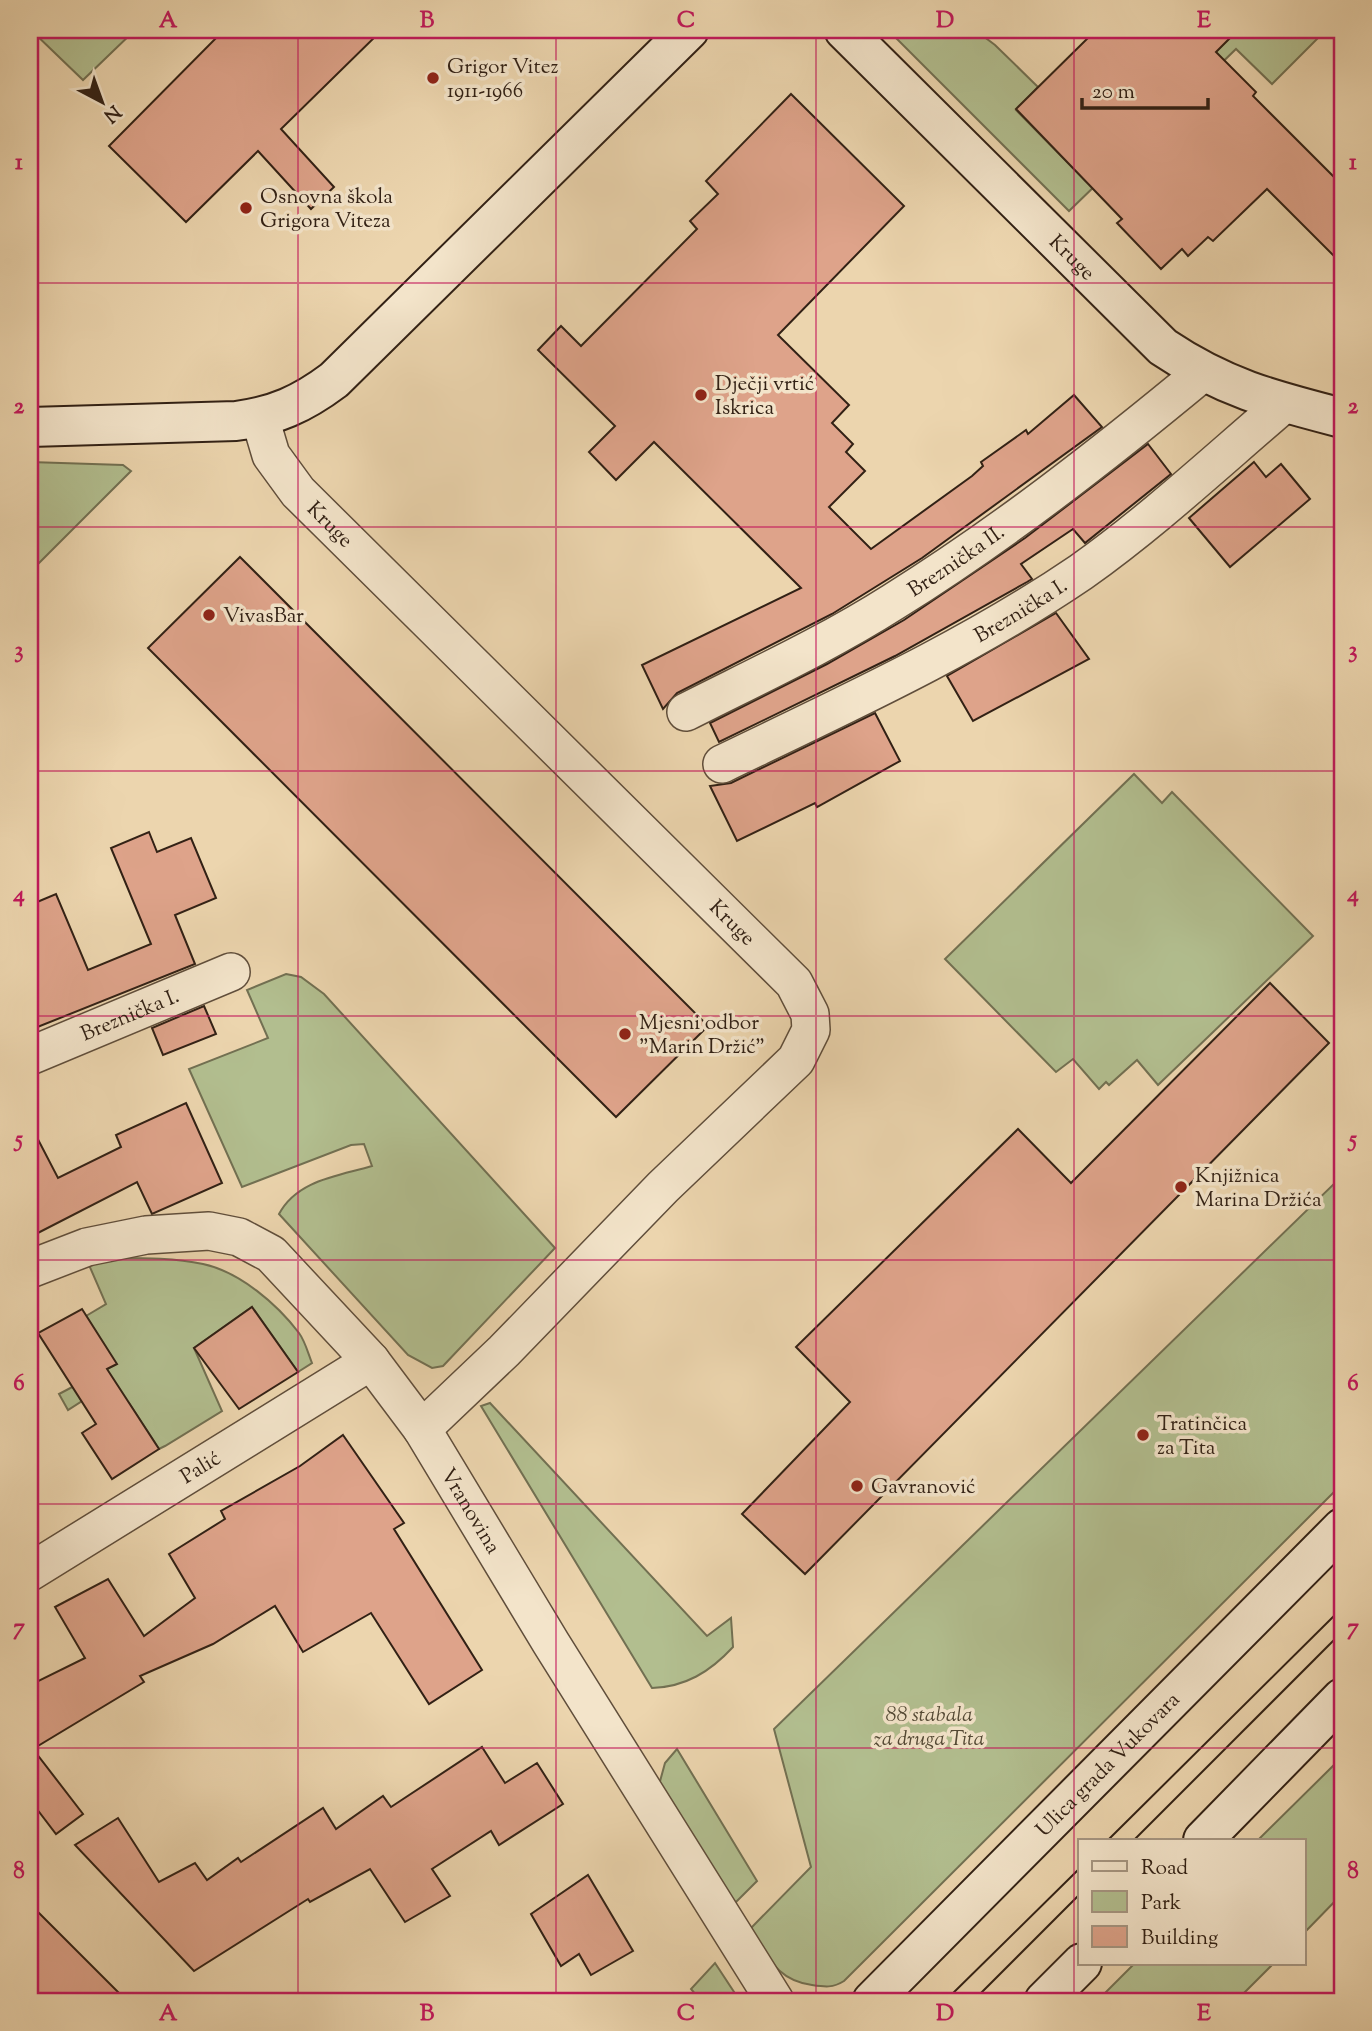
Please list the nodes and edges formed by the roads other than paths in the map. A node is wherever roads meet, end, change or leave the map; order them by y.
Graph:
1 (689, 30) edge
2 (844, 30) edge
3 (1202, 373) junction
4 (1285, 403) junction
5 (260, 418) junction
6 (1342, 418) edge
7 (30, 427) edge
8 (686, 712) dead end
9 (722, 764) dead end
10 (231, 972) dead end
11 (30, 1056) edge
12 (30, 1269) edge
13 (371, 1361) junction
14 (422, 1429) junction
15 (1342, 1528) edge
16 (30, 1572) edge
17 (1342, 1698) edge
18 (1204, 1839) edge
19 (1080, 1965) edge
20 (775, 2001) edge
21 (872, 2001) edge
22 (1044, 2001) edge

1 - 5 street
2 - 3 street, Kruge
3 - 4 street, Kruge
3 - 8 street, Breznička II.
4 - 6 street, Kruge
4 - 9 street, Breznička I.
5 - 7 street
5 - 14 street, Kruge
10 - 11 street, Breznička I.
12 - 13 street, Vranovina
13 - 14 street, Vranovina
13 - 16 street, Palić
14 - 20 street, Vranovina
15 - 21 street, Ulica grada Vukovara
17 - 18 street
19 - 22 street

